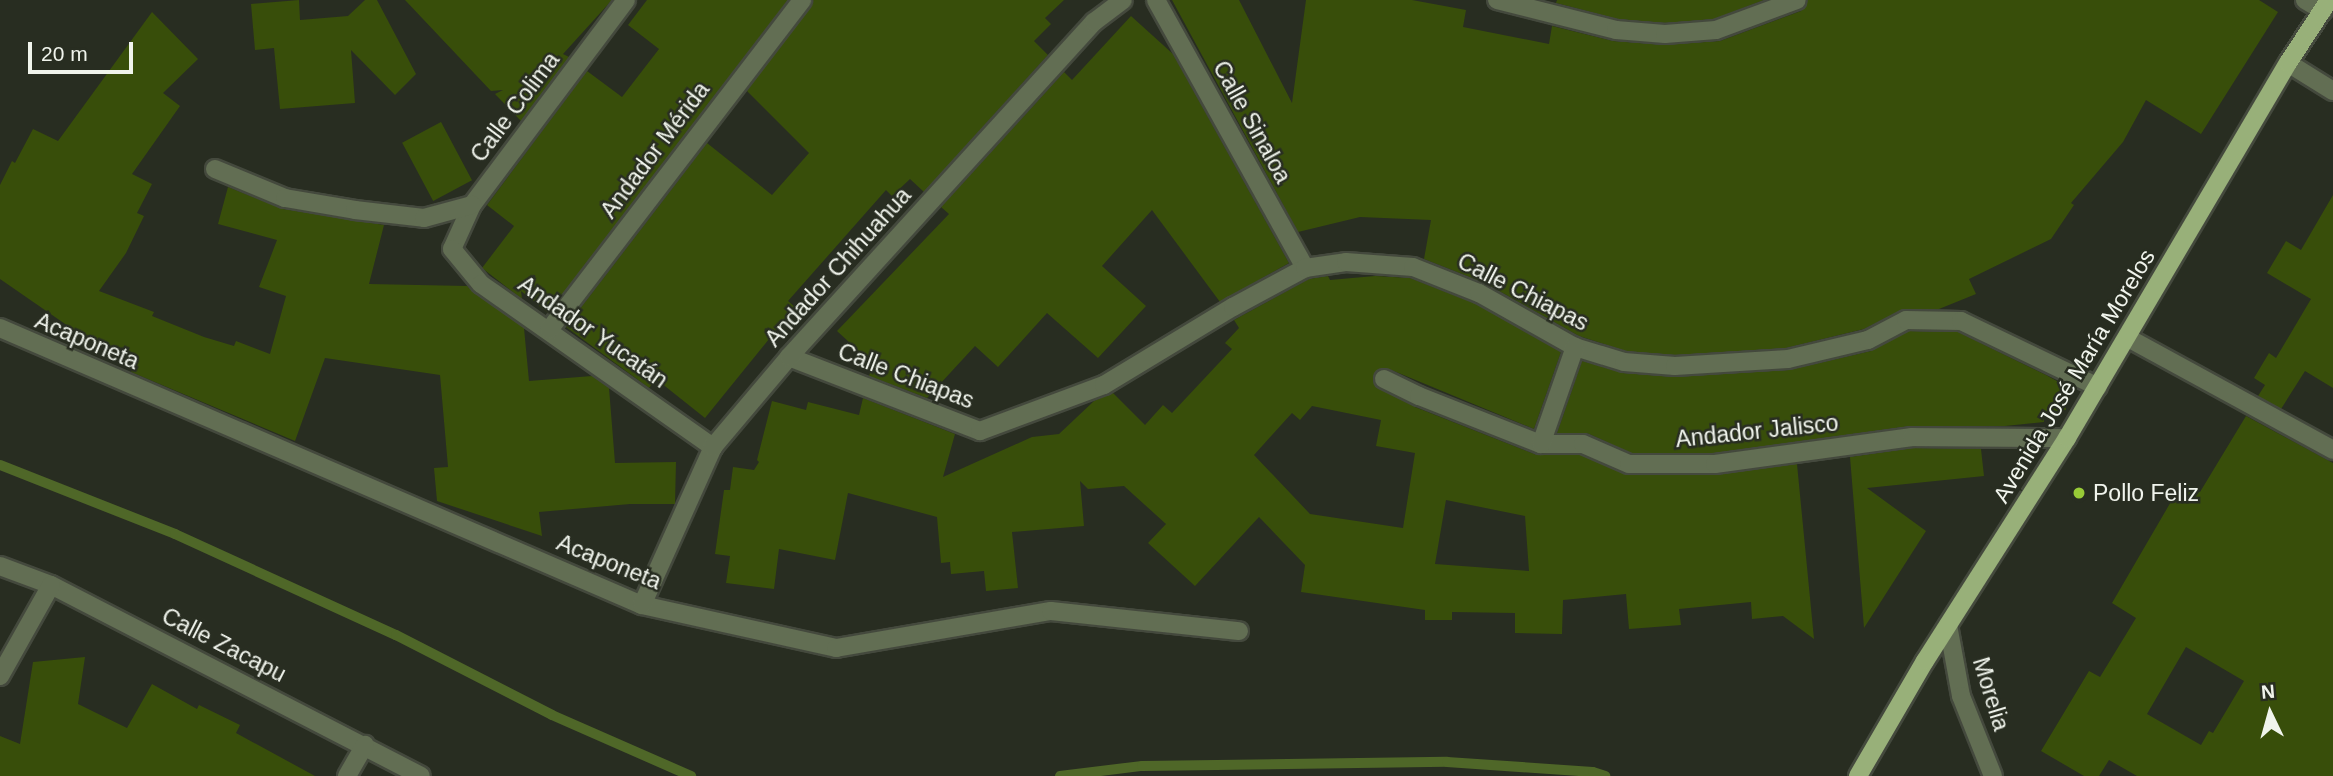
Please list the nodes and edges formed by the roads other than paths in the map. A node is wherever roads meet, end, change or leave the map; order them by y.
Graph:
1 (626, 0) edge
2 (802, 0) edge
3 (1123, 0) edge
4 (1156, 0) edge
5 (1497, 0) edge
6 (1797, 0) edge
7 (2305, 0) edge
8 (2326, 5) edge
9 (2288, 63) junction
10 (2333, 91) edge
11 (215, 169) dead end
12 (472, 205) junction
13 (452, 249) joint
14 (1305, 268) junction
15 (0, 328) edge
16 (549, 330) junction
17 (2128, 338) junction
18 (1575, 348) junction
19 (789, 357) junction
20 (1384, 379) dead end
21 (2098, 387) junction
22 (2067, 438) junction
23 (1541, 444) junction
24 (713, 447) junction
25 (2333, 450) edge
26 (0, 566) edge
27 (51, 585) junction
28 (642, 604) junction
29 (1948, 625) junction
30 (1239, 631) dead end
31 (0, 676) edge
32 (365, 745) junction
33 (347, 776) edge
34 (421, 776) edge
35 (1858, 776) edge
36 (1993, 776) edge

1 - 12 street, Calle Colima
2 - 16 street, Andador Mérida
3 - 19 street, Andador Chihuahua
4 - 14 street, Calle Sinaloa
5 - 6 street
7 - 8 street
8 - 9 main road, Avenida José María Morelos
9 - 10 street
9 - 17 main road, Avenida José María Morelos
11 - 12 street
12 - 13 street, Calle Colima
13 - 16 street, Andador Yucatán
14 - 18 street, Calle Chiapas
14 - 19 street, Calle Chiapas
15 - 28 street, Acaponeta
16 - 24 street, Andador Yucatán
17 - 21 main road, Avenida José María Morelos
17 - 25 street
18 - 21 street, Calle Chiapas
18 - 23 street
19 - 24 street, Andador Chihuahua
20 - 23 street, Andador Jalisco
21 - 22 main road, Avenida José María Morelos
22 - 23 street, Andador Jalisco
22 - 29 main road, Avenida José María Morelos
24 - 28 street, Andador Chihuahua
26 - 27 street, Calle Zacapu
27 - 31 street
27 - 32 street, Calle Zacapu
28 - 30 street, Acaponeta
29 - 35 main road, Avenida José María Morelos
29 - 36 street, Morelia
32 - 33 street
32 - 34 street, Calle Zacapu

